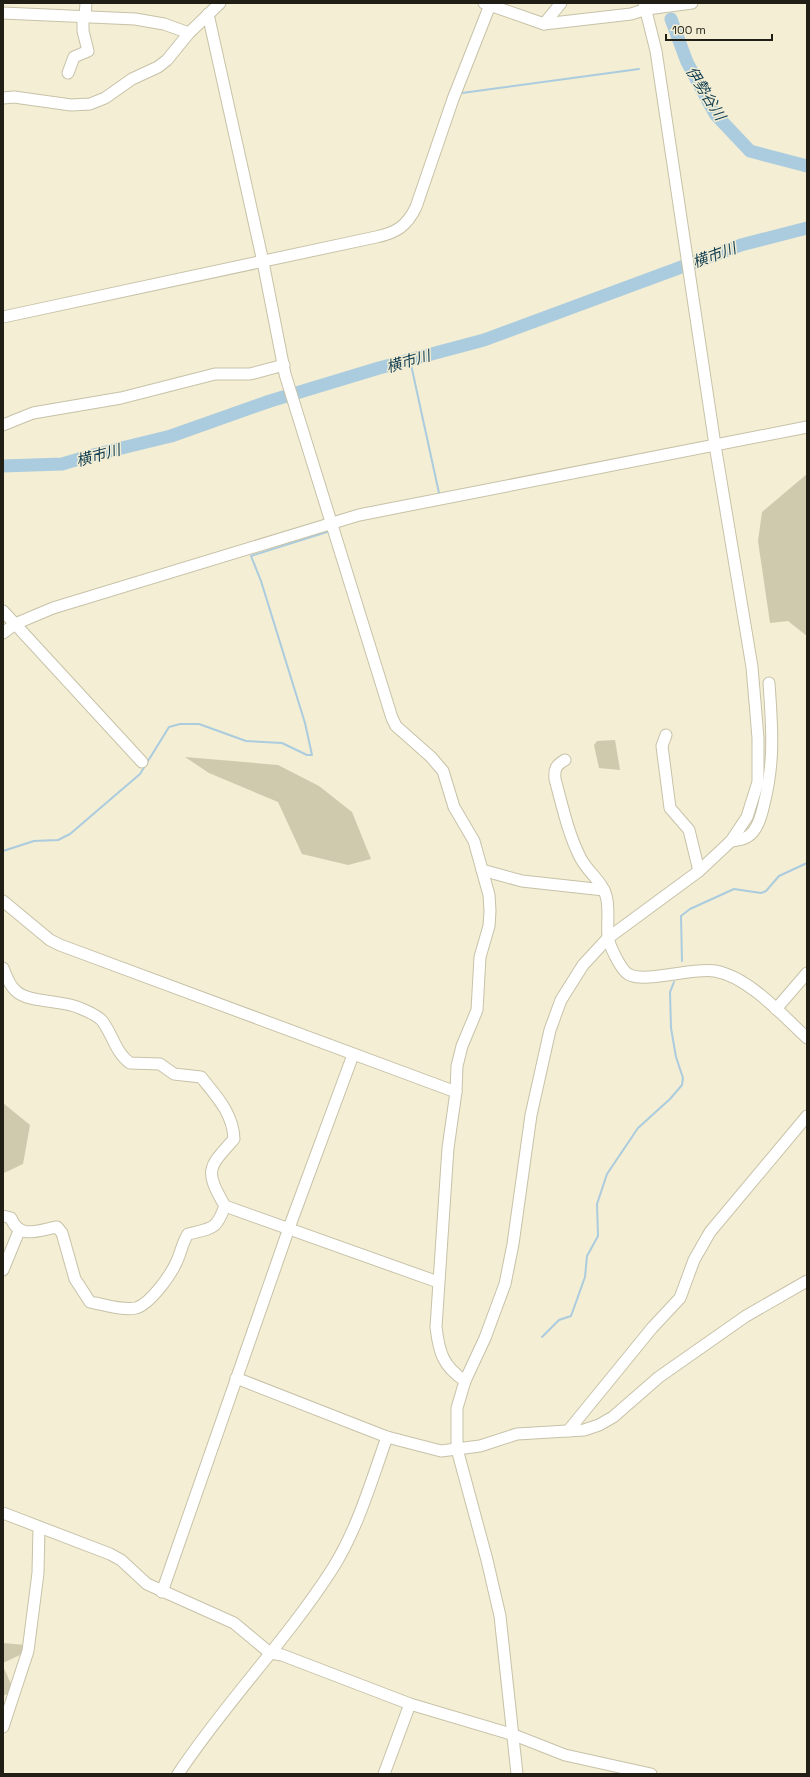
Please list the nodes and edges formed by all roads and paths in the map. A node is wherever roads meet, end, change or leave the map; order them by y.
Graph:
1 (39, 3) edge
2 (86, 3) edge
3 (220, 3) edge
4 (561, 3) edge
5 (692, 3) edge
6 (487, 4) edge
7 (645, 6) edge
8 (208, 9) edge
9 (3, 13) edge
10 (38, 15) junction
11 (84, 17) junction
12 (544, 24) junction
13 (189, 33) junction
14 (68, 72) dead end
15 (3, 98) edge
16 (263, 262) junction
17 (3, 317) edge
18 (285, 370) junction
19 (3, 425) edge
20 (807, 427) edge
21 (715, 445) junction
22 (331, 524) junction
23 (3, 611) edge
24 (15, 624) junction
25 (3, 633) edge
26 (769, 683) dead end
27 (666, 735) dead end
28 (565, 760) dead end
29 (142, 762) dead end
30 (731, 842) junction
31 (482, 870) junction
32 (699, 871) junction
33 (604, 890) junction
34 (3, 902) edge
35 (608, 938) junction
36 (3, 968) edge
37 (807, 973) edge
38 (776, 1009) junction
39 (807, 1038) edge
40 (353, 1055) junction
41 (456, 1092) junction
42 (807, 1116) edge
43 (226, 1206) junction
44 (3, 1216) edge
45 (289, 1228) junction
46 (19, 1231) junction
47 (3, 1270) edge
48 (807, 1281) edge
49 (438, 1282) junction
50 (236, 1378) junction
51 (465, 1382) junction
52 (568, 1431) junction
53 (387, 1437) junction
54 (458, 1449) junction
55 (3, 1513) edge
56 (39, 1527) junction
57 (162, 1592) junction
58 (272, 1653) junction
59 (410, 1704) junction
60 (3, 1728) edge
61 (514, 1735) junction
62 (178, 1774) edge
63 (384, 1774) edge
64 (518, 1774) edge
65 (651, 1774) edge

1 - 10 street
2 - 11 street
3 - 8 street
4 - 12 street
5 - 7 street
6 - 12 street
6 - 16 street
7 - 12 street
7 - 21 street
8 - 13 street
8 - 16 street
9 - 10 street
10 - 11 street
11 - 13 street
11 - 14 street
13 - 15 street
16 - 17 street
16 - 18 street
18 - 19 street
18 - 22 street
20 - 21 street
21 - 22 street
21 - 30 street
22 - 24 street
22 - 31 street
23 - 24 street
24 - 25 street
24 - 29 street
26 - 30 street
27 - 32 street
28 - 33 street
30 - 32 street
31 - 33 street
31 - 41 street
32 - 35 street
33 - 35 street
34 - 40 street
35 - 38 street
35 - 51 street
36 - 43 street
37 - 38 street
38 - 39 street
40 - 41 street
40 - 45 street
41 - 49 street
42 - 52 street
43 - 45 street
43 - 46 street
44 - 46 street
45 - 49 street
45 - 50 street
46 - 47 street
48 - 52 street
49 - 51 street
50 - 53 street
50 - 57 street
51 - 54 street
52 - 54 street
53 - 54 street
53 - 58 street
54 - 61 street
55 - 56 street
56 - 57 street
56 - 60 street
57 - 58 street
58 - 59 street
58 - 62 street
59 - 61 street
59 - 63 street
61 - 64 street
61 - 65 street

